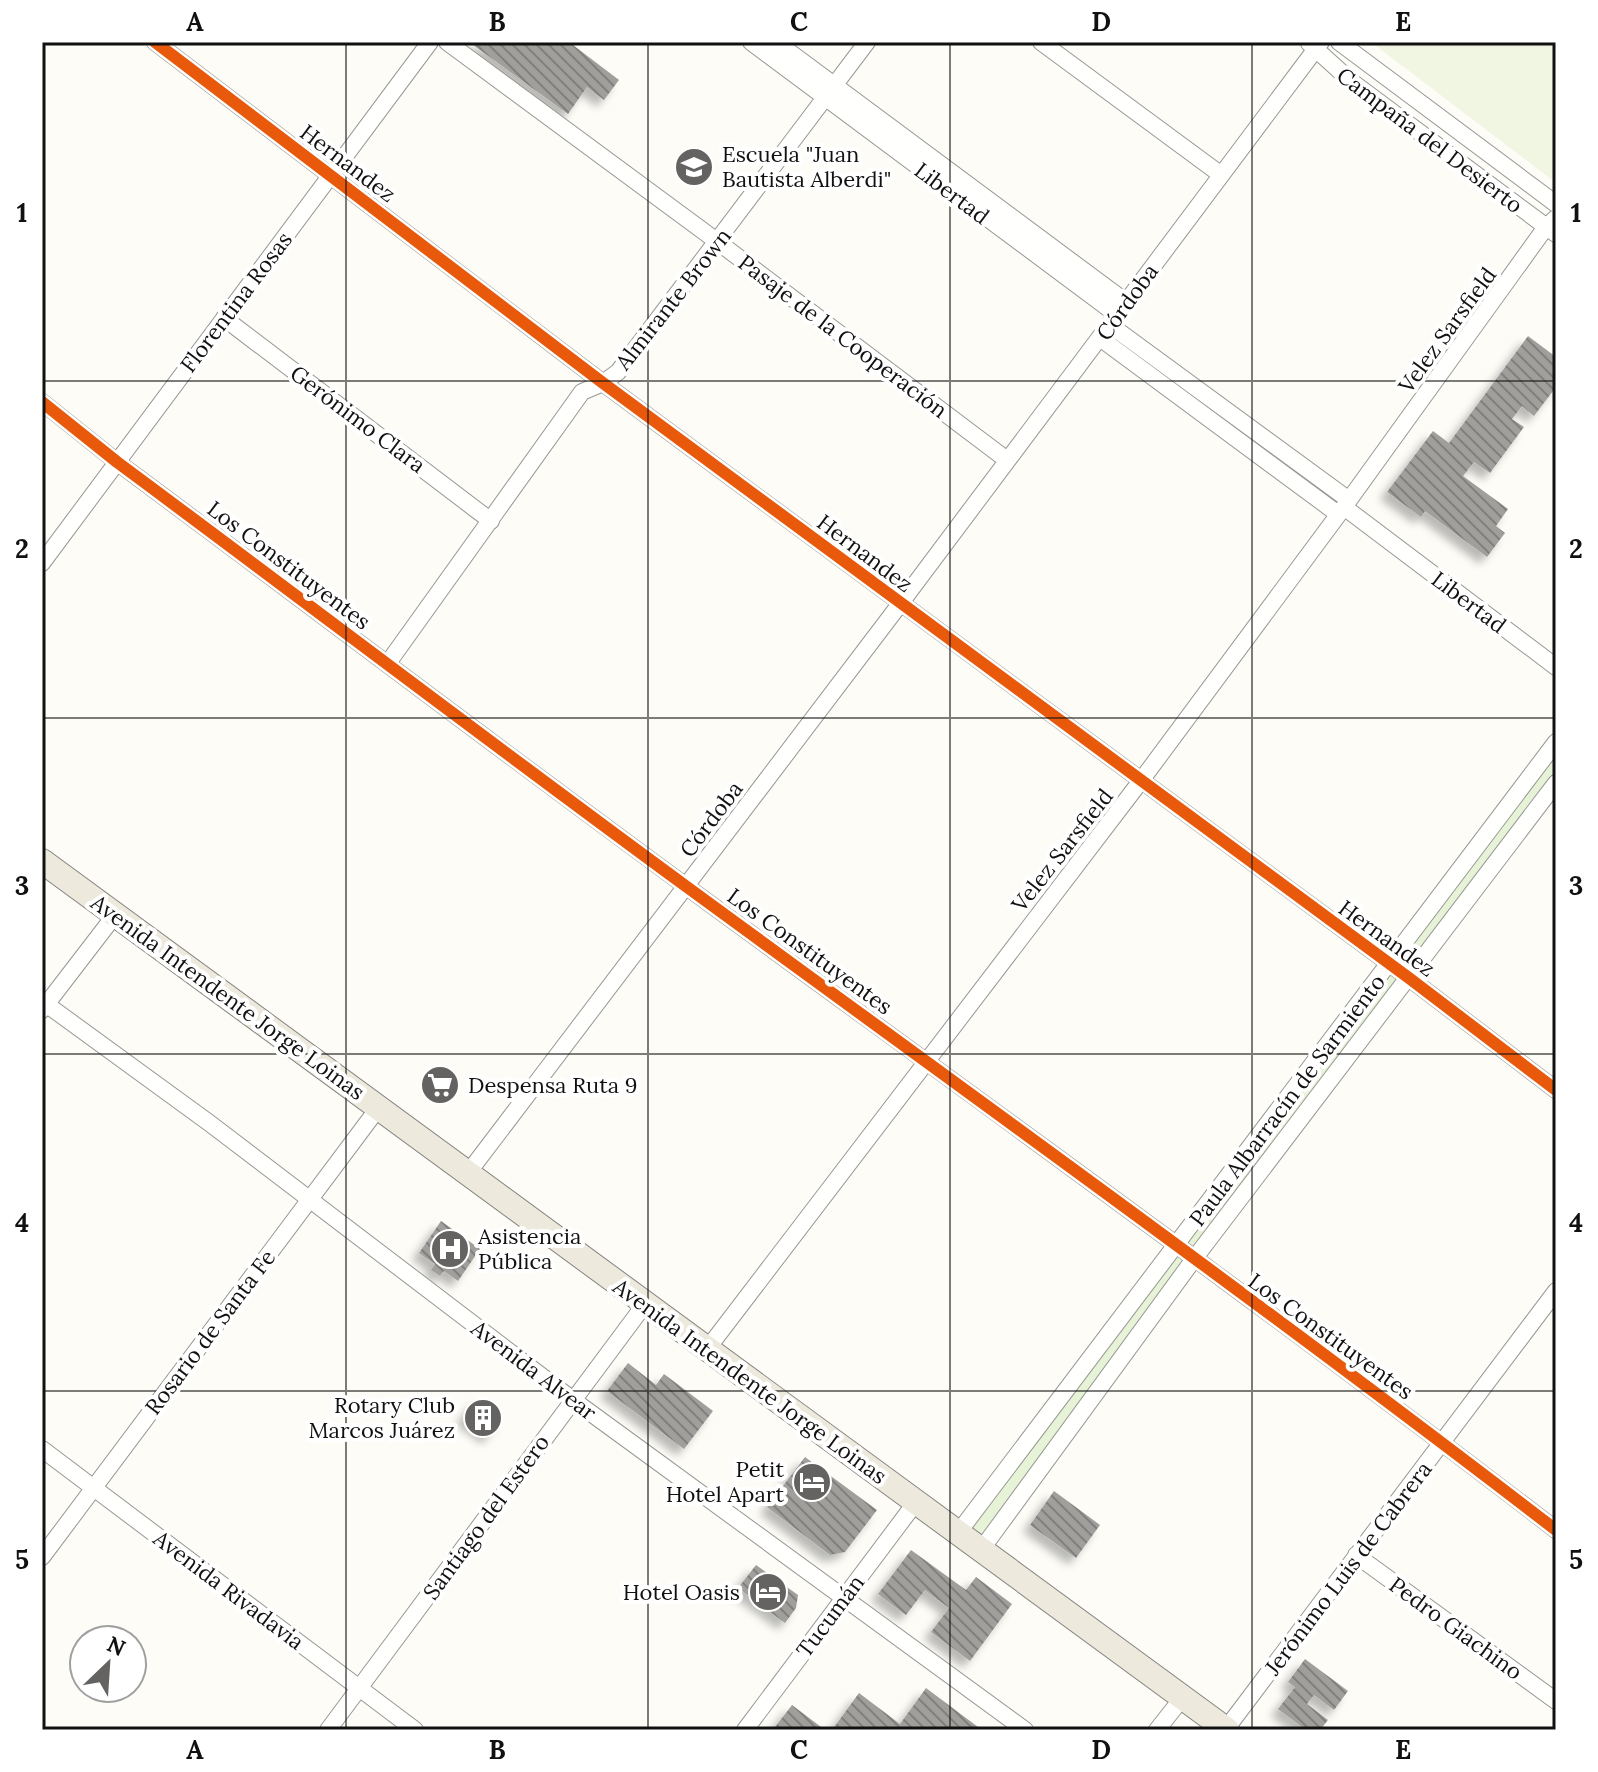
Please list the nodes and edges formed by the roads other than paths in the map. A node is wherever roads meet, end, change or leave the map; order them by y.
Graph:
1 (155, 42) edge
2 (430, 42) edge
3 (447, 42) edge
4 (751, 42) edge
5 (776, 42) edge
6 (867, 42) edge
7 (1041, 42) edge
8 (1339, 42) edge
9 (1315, 44) edge
10 (830, 92) junction
11 (1220, 174) junction
12 (331, 175) junction
13 (1556, 204) edge
14 (1553, 227) edge
15 (718, 242) junction
16 (224, 318) junction
17 (1113, 320) junction
18 (603, 383) junction
19 (42, 402) edge
20 (1007, 460) junction
21 (117, 462) junction
22 (1344, 507) junction
23 (491, 521) junction
24 (42, 563) edge
25 (900, 604) junction
26 (388, 663) junction
27 (1556, 667) edge
28 (1556, 742) edge
29 (1140, 782) junction
30 (1556, 783) edge
31 (42, 861) edge
32 (685, 886) junction
33 (115, 915) junction
34 (1389, 964) junction
35 (1409, 978) junction
36 (44, 1007) edge
37 (925, 1060) junction
38 (1556, 1090) edge
39 (379, 1107) junction
40 (468, 1173) junction
41 (309, 1200) junction
42 (1177, 1247) junction
43 (1194, 1259) junction
44 (1556, 1291) edge
45 (645, 1304) junction
46 (708, 1348) junction
47 (573, 1400) junction
48 (1443, 1443) junction
49 (42, 1449) edge
50 (93, 1488) junction
51 (916, 1502) junction
52 (1556, 1530) edge
53 (958, 1533) junction
54 (981, 1550) junction
55 (1356, 1555) junction
56 (42, 1557) edge
57 (844, 1598) junction
58 (360, 1688) junction
59 (1183, 1697) junction
60 (1556, 1701) edge
61 (328, 1730) edge
62 (415, 1730) edge
63 (745, 1730) edge
64 (1025, 1730) edge
65 (1157, 1730) edge
66 (1227, 1730) edge

1 - 12 street, Hernandez
2 - 12 street, Florentina Rosas
3 - 15 street, Pasaje de la Cooperación
4 - 10 street, Libertad
5 - 10 street, Libertad
6 - 10 street, Almirante Brown
7 - 11 street
8 - 13 street, Campaña del Desierto
9 - 11 street, Córdoba
9 - 14 street, Campaña del Desierto
10 - 15 street, Almirante Brown
10 - 17 street, Libertad
11 - 17 street, Córdoba
12 - 16 street, Florentina Rosas
12 - 18 street, Hernandez
14 - 22 street, Velez Sarsfield
15 - 18 street, Almirante Brown
15 - 20 street, Pasaje de la Cooperación
16 - 21 street, Florentina Rosas
16 - 23 street, Gerónimo Clara
17 - 20 street, Córdoba
17 - 22 street, Libertad
18 - 23 street, Almirante Brown
18 - 25 street, Hernandez
19 - 21 street, Los Constituyentes
20 - 25 street, Córdoba
21 - 24 street, Florentina Rosas
21 - 26 street, Los Constituyentes
22 - 27 street, Libertad
22 - 29 street, Velez Sarsfield
23 - 26 street, Almirante Brown
25 - 29 street, Hernandez
25 - 32 street, Córdoba
26 - 32 street, Los Constituyentes
28 - 34 street, Paula Albarracín de Sarmiento
29 - 34 street, Hernandez
29 - 37 street, Velez Sarsfield
30 - 35 street, Paula Albarracín de Sarmiento
31 - 33 main road, Avenida Intendente Jorge Loinas
32 - 37 street, Los Constituyentes
32 - 40 street, Córdoba
33 - 36 street
33 - 39 main road, Avenida Intendente Jorge Loinas
34 - 35 street, Hernandez
34 - 42 street, Paula Albarracín de Sarmiento
35 - 38 street, Hernandez
35 - 43 street, Paula Albarracín de Sarmiento
36 - 41 street, Avenida Alvear
37 - 42 street, Los Constituyentes
37 - 46 street, Velez Sarsfield
39 - 40 main road, Avenida Intendente Jorge Loinas
39 - 41 street, Rosario de Santa Fe
40 - 45 main road, Avenida Intendente Jorge Loinas
41 - 47 street, Avenida Alvear
41 - 50 street, Rosario de Santa Fe
42 - 43 street, Los Constituyentes
42 - 53 street, Paula Albarracín de Sarmiento
43 - 48 street, Los Constituyentes
43 - 54 street, Paula Albarracín de Sarmiento
44 - 48 street, Jerónimo Luis de Cabrera
45 - 46 main road, Avenida Intendente Jorge Loinas
45 - 47 street, Santiago del Estero
46 - 51 main road, Avenida Intendente Jorge Loinas
47 - 57 street, Avenida Alvear
47 - 58 street, Santiago del Estero
48 - 52 street, Los Constituyentes
48 - 55 street, Jerónimo Luis de Cabrera
49 - 50 street, Avenida Rivadavia
50 - 56 street, Rosario de Santa Fe
50 - 58 street, Avenida Rivadavia
51 - 53 main road, Avenida Intendente Jorge Loinas
51 - 57 street, Tucumán
53 - 54 main road, Avenida Intendente Jorge Loinas
54 - 59 main road, Avenida Intendente Jorge Loinas
55 - 60 street, Pedro Giachino
55 - 66 street, Jerónimo Luis de Cabrera
57 - 63 street, Tucumán
57 - 64 street, Avenida Alvear
58 - 61 street, Santiago del Estero
58 - 62 street, Avenida Rivadavia
59 - 65 street
59 - 66 main road, Avenida Intendente Jorge Loinas

